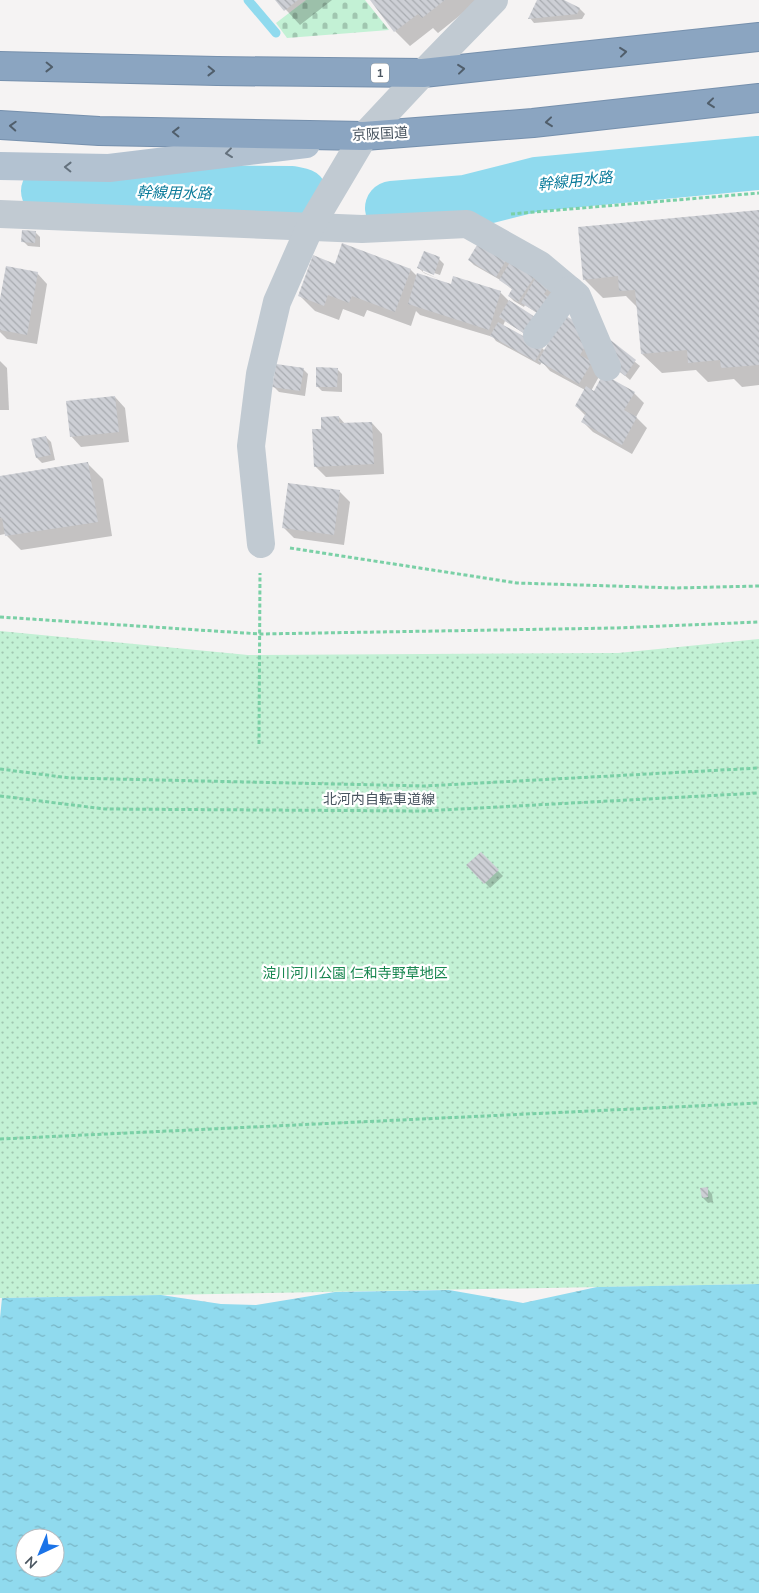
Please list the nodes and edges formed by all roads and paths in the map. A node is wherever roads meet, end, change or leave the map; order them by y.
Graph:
1 (494, 0) edge
2 (759, 38) edge
3 (0, 66) edge
4 (423, 73) junction
5 (759, 98) edge
6 (0, 125) edge
7 (364, 136) junction
8 (0, 166) edge
9 (759, 192) edge
10 (0, 214) edge
11 (467, 224) junction
12 (310, 227) junction
13 (570, 290) junction
14 (537, 335) dead end
15 (607, 366) dead end
16 (261, 544) junction
17 (759, 586) edge
18 (0, 617) edge
19 (759, 622) edge
20 (260, 634) junction
21 (259, 744) dead end
22 (759, 768) edge
23 (0, 770) edge
24 (759, 794) edge
25 (0, 796) edge
26 (759, 1103) edge
27 (0, 1139) edge

1 - 4 street
4 -> 2 highway, 1
3 -> 4 highway, 1
4 - 7 street
5 -> 7 highway, 京阪国道
7 -> 6 highway, 京阪国道
7 -> 8 main road
7 - 12 street
9 - 11 path
10 - 12 street
11 - 12 street
11 - 13 street
12 - 16 street
13 - 14 street
13 - 15 street
16 - 17 path
16 - 20 path
18 - 20 path
19 - 20 path
20 - 21 path
22 - 23 path, 北河内自転車道線
24 - 25 path, 北河内自転車道線
26 - 27 path

